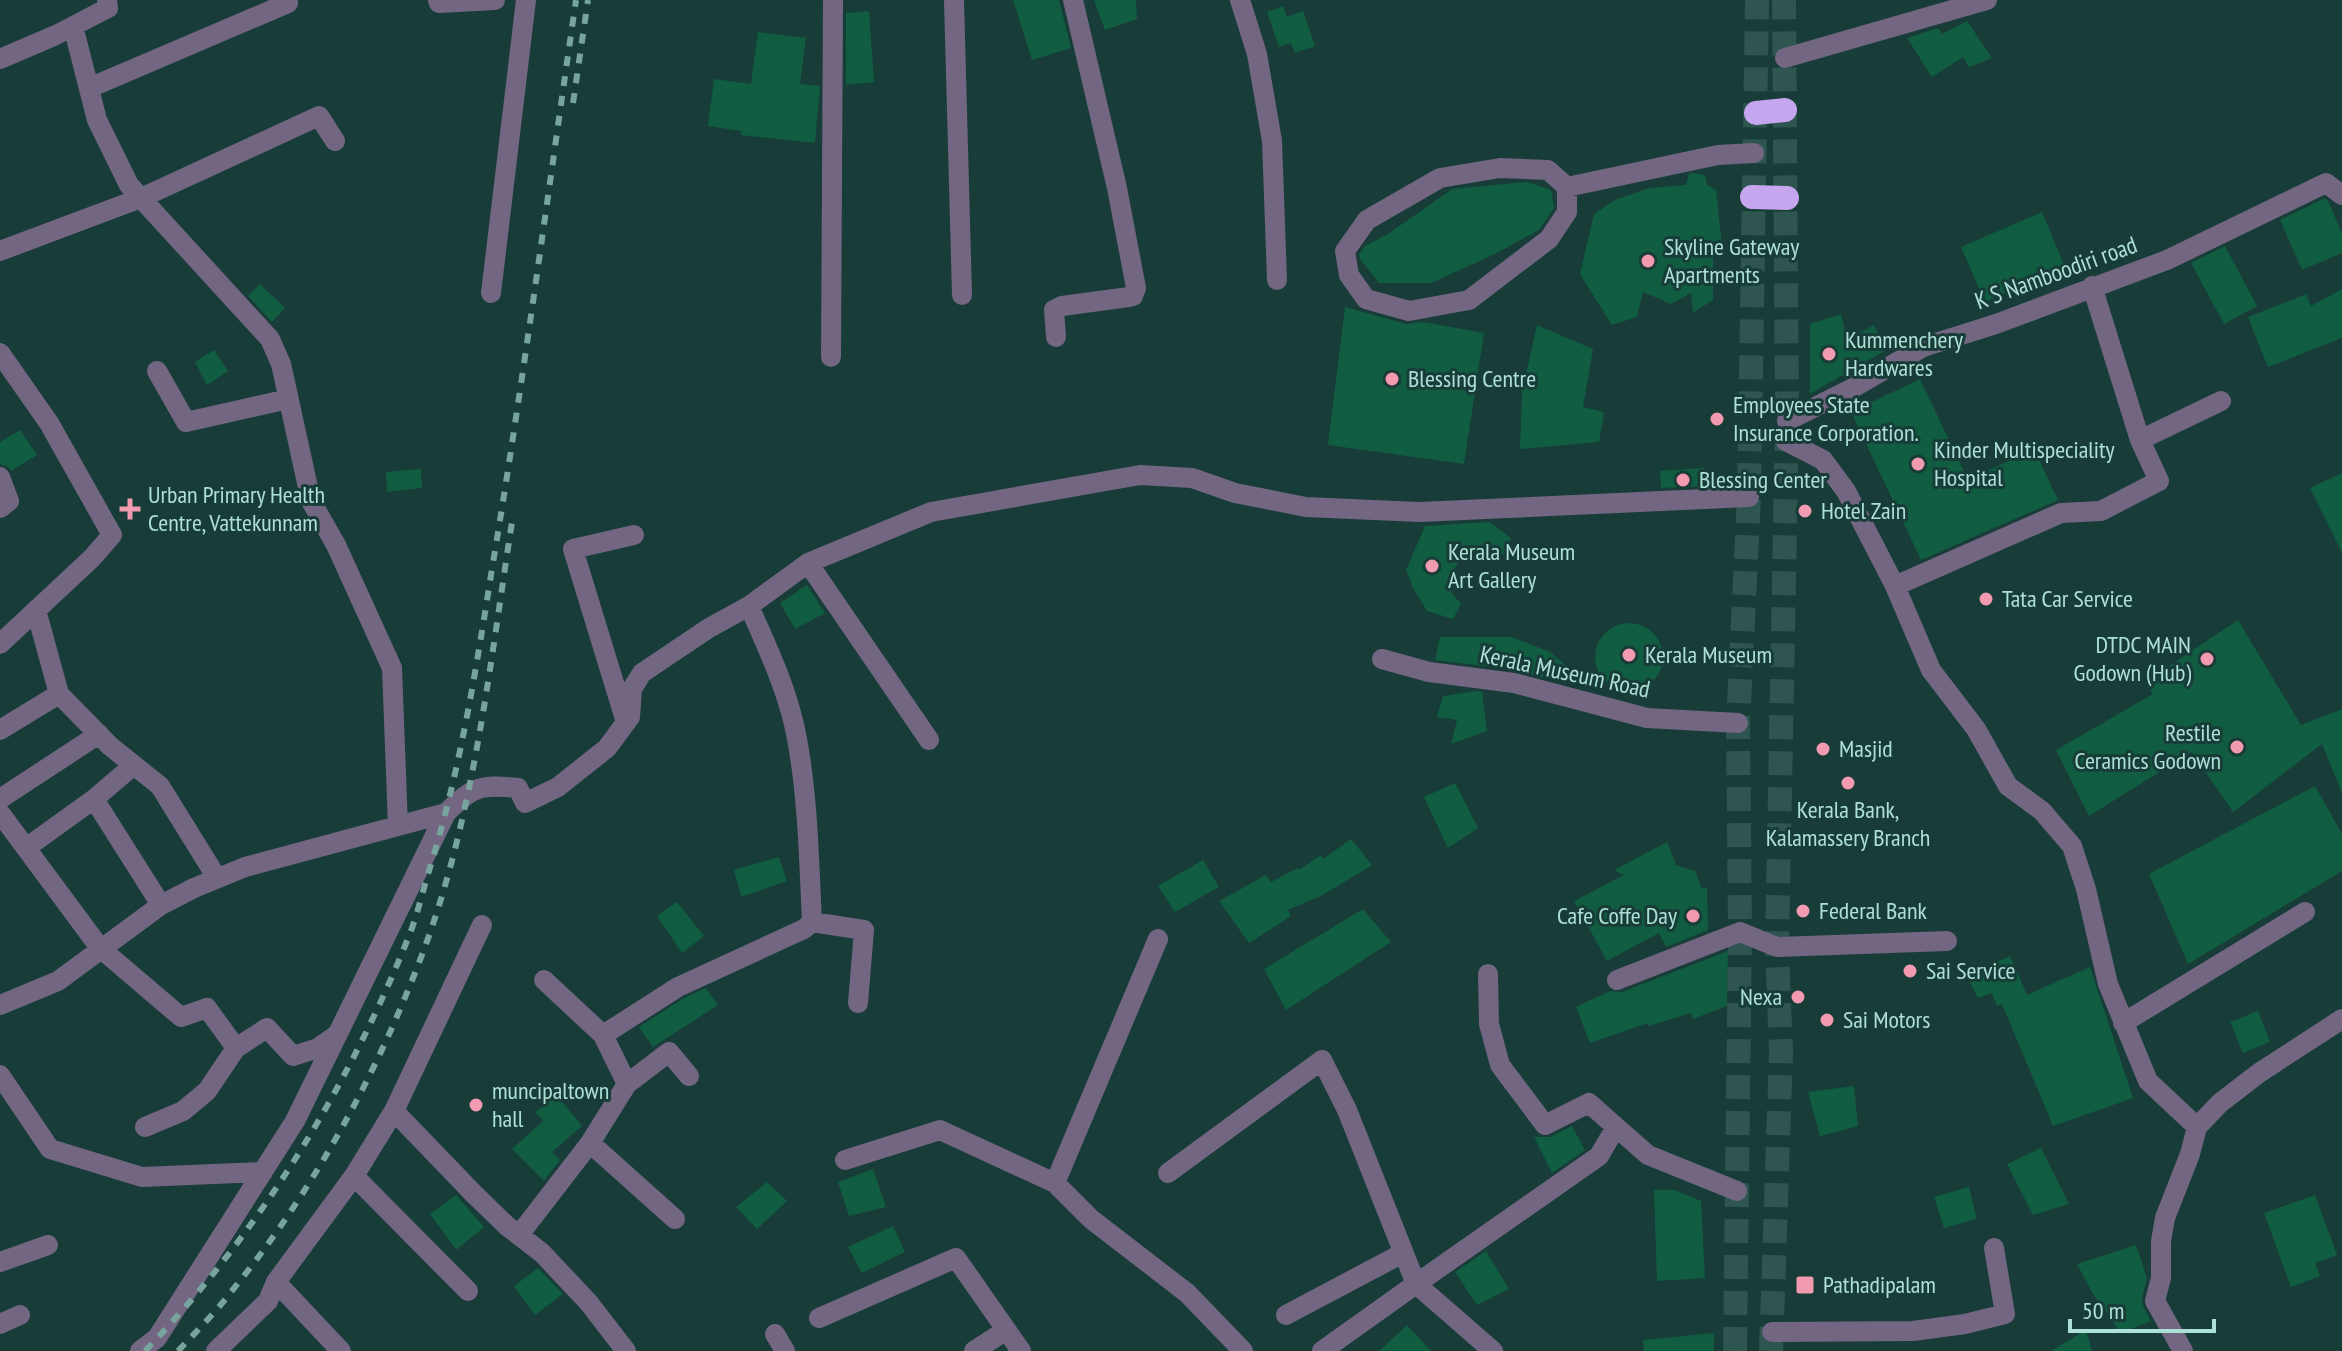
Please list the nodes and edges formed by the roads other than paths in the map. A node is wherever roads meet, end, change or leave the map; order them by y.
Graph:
1 (107, 0) edge
2 (438, 0) edge
3 (495, 0) edge
4 (526, 0) edge
5 (833, 0) edge
6 (954, 0) edge
7 (1073, 0) edge
8 (1240, 0) edge
9 (1987, 0) edge
10 (288, 3) dead end
11 (73, 26) junction
12 (1785, 58) dead end
13 (0, 59) edge
14 (89, 88) junction
15 (1785, 110) dead end
16 (1756, 113) dead end
17 (335, 141) dead end
18 (1754, 153) dead end
19 (1567, 187) junction
20 (2342, 195) edge
21 (1752, 197) dead end
22 (141, 198) junction
23 (1787, 198) dead end
24 (0, 251) edge
25 (1277, 280) dead end
26 (2092, 286) junction
27 (491, 293) dead end
28 (962, 295) dead end
29 (1056, 337) dead end
30 (0, 353) edge
31 (831, 357) dead end
32 (157, 371) dead end
33 (288, 399) junction
34 (2221, 401) dead end
35 (2140, 440) junction
36 (0, 477) edge
37 (1749, 497) dead end
38 (0, 508) edge
39 (634, 535) dead end
40 (808, 563) junction
41 (1895, 586) junction
42 (749, 606) junction
43 (36, 610) junction
44 (2, 637) edge
45 (1382, 659) dead end
46 (59, 694) junction
47 (626, 723) junction
48 (1738, 723) dead end
49 (0, 730) edge
50 (99, 734) junction
51 (929, 740) dead end
52 (134, 765) junction
53 (0, 799) edge
54 (94, 799) junction
55 (0, 813) edge
56 (446, 813) junction
57 (398, 826) junction
58 (26, 848) junction
59 (217, 878) junction
60 (161, 905) junction
61 (2305, 912) dead end
62 (812, 922) junction
63 (482, 925) dead end
64 (1158, 939) dead end
65 (1947, 941) dead end
66 (100, 948) junction
67 (1488, 974) dead end
68 (544, 980) dead end
69 (1617, 980) dead end
70 (858, 1003) dead end
71 (0, 1005) edge
72 (2342, 1019) edge
73 (2123, 1023) junction
74 (338, 1034) junction
75 (603, 1035) junction
76 (236, 1048) junction
77 (0, 1075) edge
78 (689, 1076) dead end
79 (627, 1084) junction
80 (394, 1111) junction
81 (145, 1127) dead end
82 (1616, 1127) junction
83 (2197, 1127) junction
84 (590, 1143) junction
85 (845, 1160) dead end
86 (263, 1172) junction
87 (1168, 1173) dead end
88 (354, 1176) junction
89 (1055, 1183) junction
90 (1737, 1191) dead end
91 (675, 1219) dead end
92 (519, 1235) junction
93 (48, 1245) dead end
94 (1994, 1248) dead end
95 (1403, 1253) junction
96 (0, 1262) edge
97 (276, 1282) junction
98 (1416, 1284) junction
99 (468, 1291) dead end
100 (20, 1315) dead end
101 (1286, 1315) dead end
102 (819, 1318) dead end
103 (0, 1324) edge
104 (1005, 1331) junction
105 (1772, 1332) dead end
106 (140, 1351) edge
107 (216, 1351) edge
108 (340, 1351) edge
109 (625, 1351) edge
110 (974, 1351) edge
111 (1021, 1351) edge
112 (1243, 1351) edge
113 (1322, 1351) edge
114 (1493, 1351) edge
115 (2183, 1351) edge

1 - 11 street
2 - 3 street
4 - 27 street
5 - 31 street
6 - 28 street
7 - 29 street
8 - 25 street
9 - 12 street
10 - 14 street
11 - 13 street
11 - 14 street
14 - 22 street
15 - 16 highway
17 - 22 street
18 - 19 street
19 - 19 street
20 - 26 street, K S Namboodiri road
21 - 23 highway
22 - 24 street
22 - 33 street
26 - 35 street
26 - 41 street, K S Namboodiri road
30 - 43 street
32 - 33 street
33 - 57 street
34 - 35 street
35 - 41 street
36 - 38 street
37 - 40 street
39 - 47 street
40 - 42 street
40 - 51 street
41 - 73 street
42 - 47 street
42 - 62 street
43 - 44 street
43 - 46 street
45 - 48 street, Kerala Museum Road
46 - 49 street
46 - 50 street
47 - 56 street
50 - 52 street
50 - 53 street
52 - 54 street
52 - 59 street
54 - 58 street
54 - 60 street
55 - 58 street
56 - 57 street
56 - 74 street
57 - 59 street
58 - 66 street
59 - 60 street
60 - 66 street
61 - 73 street
62 - 70 street
62 - 75 street
63 - 80 street
64 - 89 street
65 - 69 street
66 - 71 street
66 - 76 street
67 - 82 street
68 - 75 street
72 - 83 street
73 - 83 street
74 - 76 street
74 - 86 street
75 - 79 street
76 - 81 street
77 - 86 street
78 - 79 street
79 - 84 street
80 - 88 street
80 - 92 street
82 - 90 street
82 - 98 street
83 - 115 street
84 - 91 street
84 - 92 street
85 - 89 street
86 - 106 street
87 - 95 street
88 - 97 street
88 - 99 street
89 - 112 street
92 - 109 street
93 - 96 street
94 - 105 street
95 - 98 street
95 - 101 street
97 - 107 street
97 - 108 street
98 - 113 street
98 - 114 street
100 - 103 street
102 - 104 street
104 - 110 street
104 - 111 street

